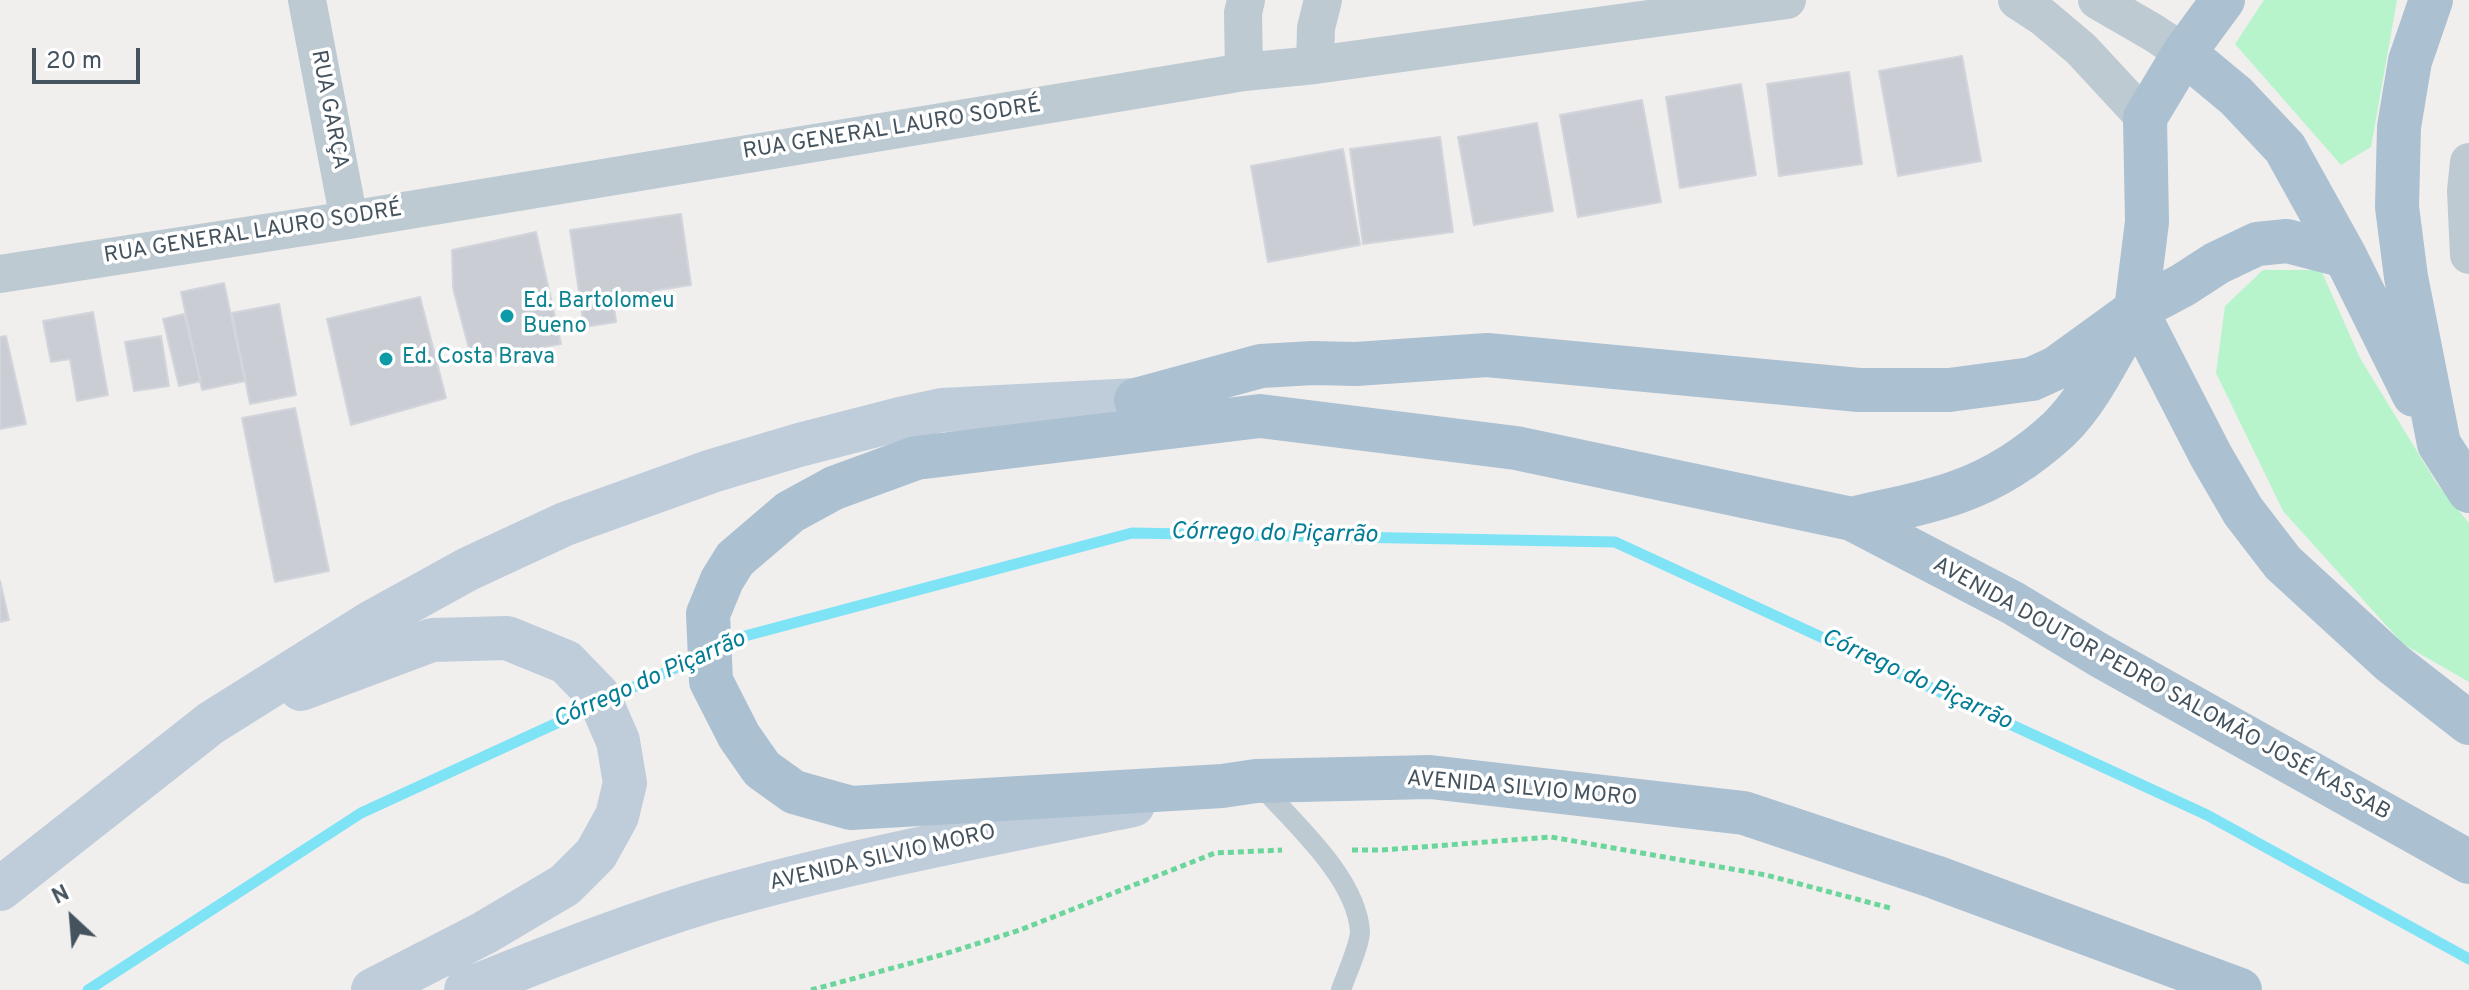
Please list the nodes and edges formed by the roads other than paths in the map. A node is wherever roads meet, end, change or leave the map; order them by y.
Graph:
1 (307, 0) edge
2 (1246, 0) edge
3 (1323, 0) edge
4 (1787, 0) edge
5 (2017, 0) edge
6 (2097, 0) edge
7 (2223, 0) edge
8 (2431, 0) edge
9 (2184, 53) junction
10 (1315, 65) junction
11 (1244, 72) junction
12 (2145, 118) junction
13 (2469, 162) edge
14 (349, 220) junction
15 (2469, 255) edge
16 (2345, 256) junction
17 (0, 274) edge
18 (2136, 310) junction
19 (1136, 400) junction
20 (1260, 416) junction
21 (2439, 444) junction
22 (2469, 491) edge
23 (1852, 519) junction
24 (211, 723) junction
25 (2469, 723) edge
26 (1239, 784) junction
27 (2469, 862) edge
28 (0, 889) edge
29 (373, 990) edge
30 (466, 990) edge
31 (1341, 990) edge
32 (2240, 990) edge

1 - 14 street, RUA GARÇA
2 - 11 street
3 - 10 street
4 - 10 street, RUA GENERAL LAURO SODRÉ
5 - 12 street
6 - 9 street
7 - 9 main road
8 - 21 main road
9 - 12 main road
9 - 16 main road
10 - 11 street, RUA GENERAL LAURO SODRÉ
11 - 14 street, RUA GENERAL LAURO SODRÉ
12 - 18 main road
13 - 15 street
14 - 17 street, RUA GENERAL LAURO SODRÉ
16 - 18 main road
16 - 21 main road
18 - 19 main road
18 - 23 main road, AVENIDA DOUTOR PEDRO SALOMÃO JOSÉ KASSAB
18 - 25 main road
19 - 20 main road, AVENIDA DOUTOR PEDRO SALOMÃO JOSÉ KASSAB
19 - 24 main road, AVENIDA DOUTOR PEDRO SALOMÃO JOSÉ KASSAB
20 - 23 main road, AVENIDA DOUTOR PEDRO SALOMÃO JOSÉ KASSAB
20 - 26 main road
21 - 22 main road
23 - 27 main road, AVENIDA DOUTOR PEDRO SALOMÃO JOSÉ KASSAB
24 - 28 main road, AVENIDA DOUTOR PEDRO SALOMÃO JOSÉ KASSAB
24 - 29 main road
26 - 30 main road, AVENIDA SILVIO MORO
26 - 31 lane
26 - 32 main road, AVENIDA SILVIO MORO

